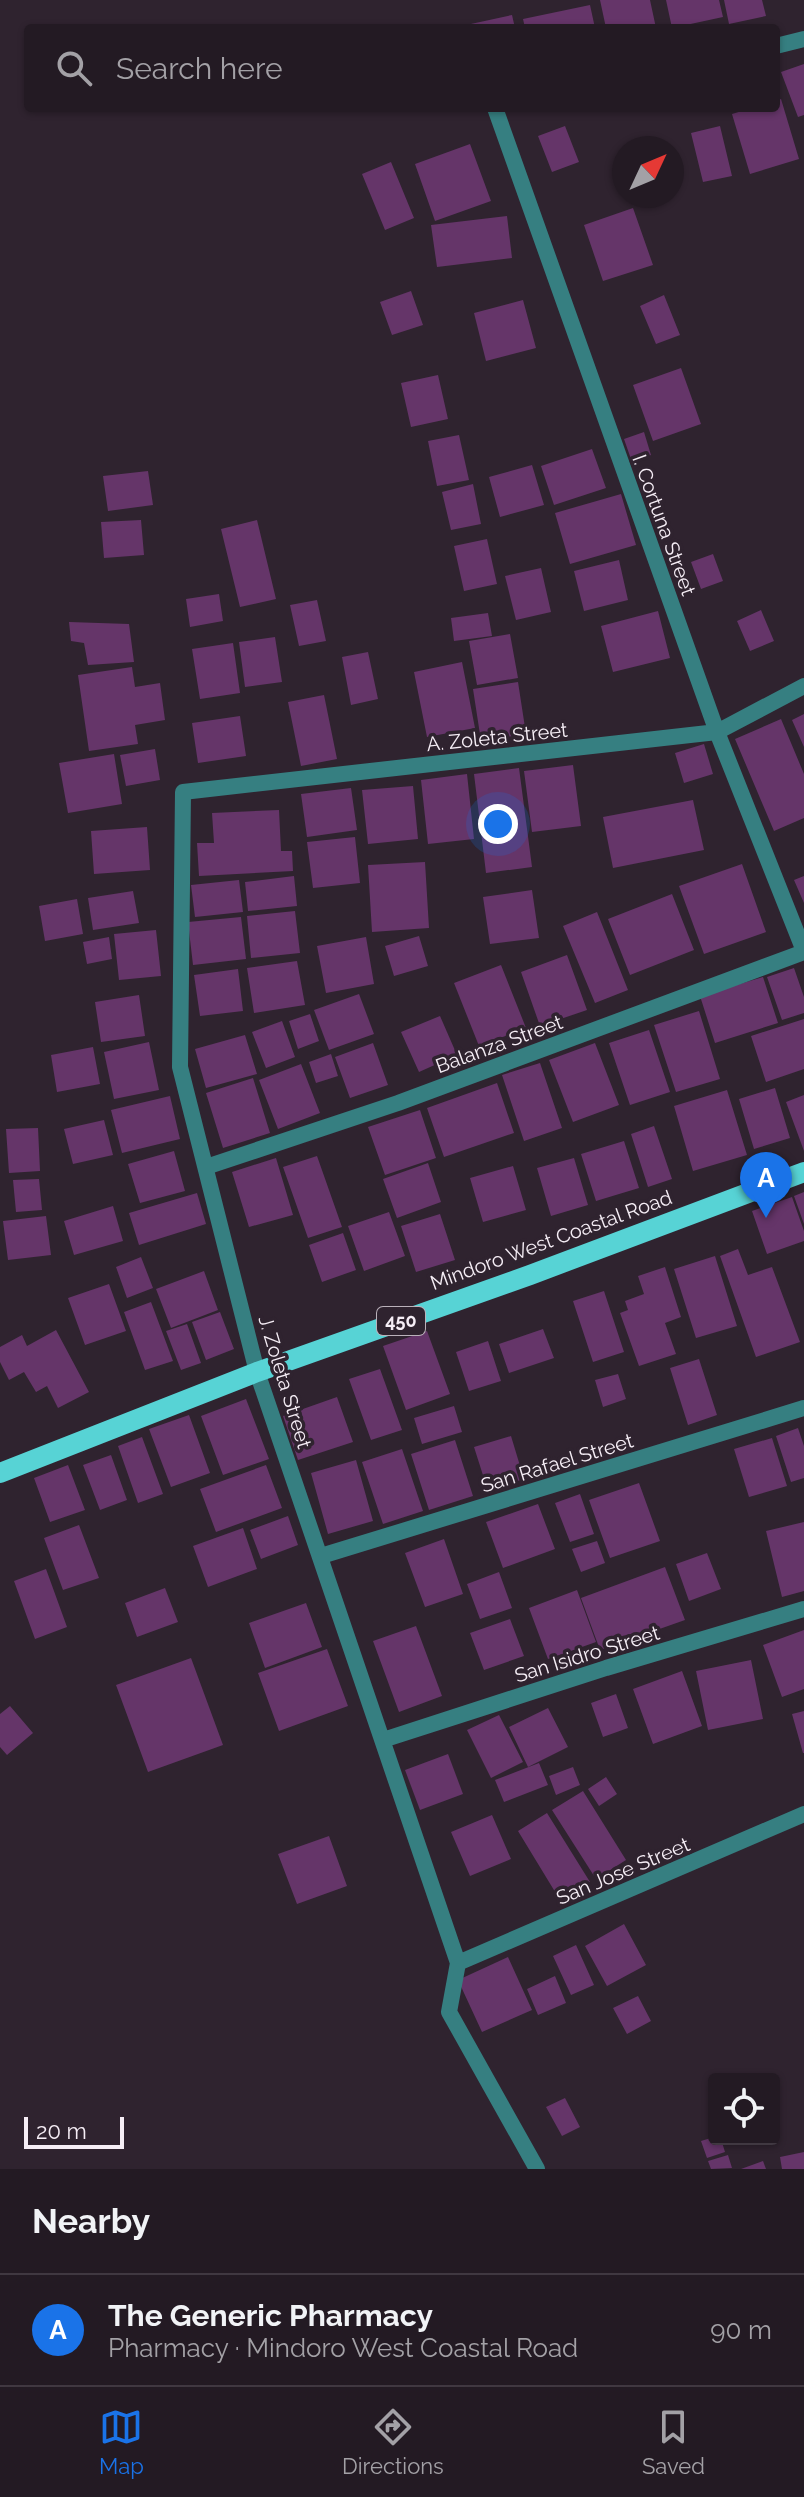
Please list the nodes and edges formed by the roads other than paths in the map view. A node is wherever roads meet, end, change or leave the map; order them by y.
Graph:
1 (804, 39) edge
2 (780, 45) edge
3 (496, 112) edge
4 (804, 686) edge
5 (717, 732) junction
6 (183, 792) joint
7 (804, 952) edge
8 (206, 1167) junction
9 (804, 1172) edge
10 (257, 1372) junction
11 (804, 1408) edge
12 (0, 1473) edge
13 (321, 1556) junction
14 (804, 1609) edge
15 (383, 1740) junction
16 (804, 1814) edge
17 (458, 1963) junction
18 (537, 2169) edge

1 - 2 street
3 - 5 street, I. Cortuna Street
4 - 5 street, A. Zoleta Street
5 - 6 street, A. Zoleta Street
5 - 7 street, I. Cortuna Street
6 - 8 street, J. Zoleta Street
7 - 8 street, Balanza Street
8 - 10 street, J. Zoleta Street
9 - 10 main road, Mindoro West Coastal Road / 450
10 - 12 main road, Mindoro West Coastal Road / 450
10 - 13 street, J. Zoleta Street
11 - 13 street, San Rafael Street
13 - 15 street, J. Zoleta Street
14 - 15 street, San Isidro Street
15 - 17 street, J. Zoleta Street
16 - 17 street, San Jose Street
17 - 18 street

